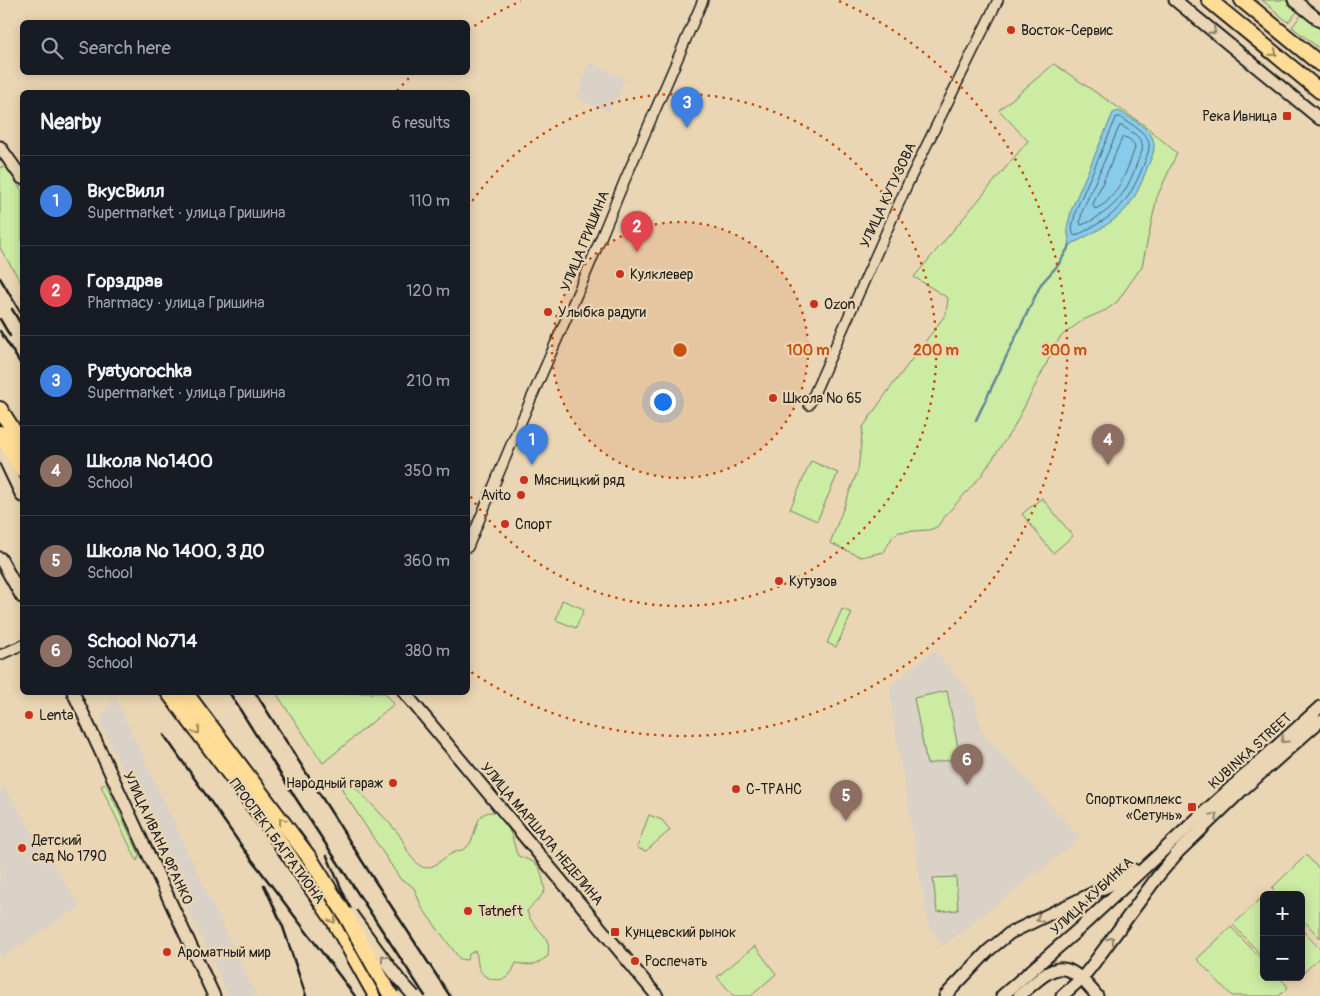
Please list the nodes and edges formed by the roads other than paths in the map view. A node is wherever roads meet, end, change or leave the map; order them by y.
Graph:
1 (703, 0) edge
2 (998, 0) edge
3 (1175, 0) edge
4 (1209, 0) edge
5 (1242, 0) edge
6 (1294, 0) edge
7 (1320, 21) edge
8 (1320, 64) edge
9 (1320, 91) edge
10 (1320, 119) edge
11 (0, 147) edge
12 (20, 175) edge
13 (809, 405) dead end
14 (0, 409) edge
15 (0, 433) edge
16 (20, 441) edge
17 (0, 450) edge
18 (20, 465) edge
19 (20, 492) edge
20 (470, 542) edge
21 (0, 558) edge
22 (20, 593) edge
23 (20, 646) edge
24 (0, 655) edge
25 (73, 695) edge
26 (170, 695) edge
27 (187, 695) edge
28 (406, 695) edge
29 (1320, 707) edge
30 (1320, 721) edge
31 (1172, 842) junction
32 (311, 860) junction
33 (1081, 978) junction
34 (1003, 995) edge
35 (214, 996) edge
36 (376, 996) edge
37 (391, 996) edge
38 (414, 996) edge
39 (657, 996) edge
40 (946, 996) edge
41 (1019, 996) edge
42 (1062, 996) edge
43 (1097, 996) edge

1 - 20 street, УЛИЦА ГРИШИНА
2 - 13 street, УЛИЦА КУТУЗОВА
3 -> 10 street
4 -> 9 main road
5 - 8 main road
6 - 7 street
11 - 12 street
14 - 16 main road
15 - 18 main road
17 - 19 street
21 - 22 street
23 - 24 street
25 - 35 street, УЛИЦА ИВАНА ФРАНКО
26 -> 36 main road, ПРОСПЕКТ БАГРАТИОНА
32 -> 27 main road, ПРОСПЕКТ БАГРАТИОНА
28 - 39 street, УЛИЦА МАРШАЛА НЕДЕЛИНА
29 -> 31 street, УЛИЦА КУБИНКА
33 -> 30 street
31 - 34 street, УЛИЦА КУБИНКА
31 -> 40 street
32 - 37 main road, ПРОСПЕКТ БАГРАТИОНА, bridge
38 -> 32 street, bridge
33 - 41 street
33 - 42 street
33 - 43 street

